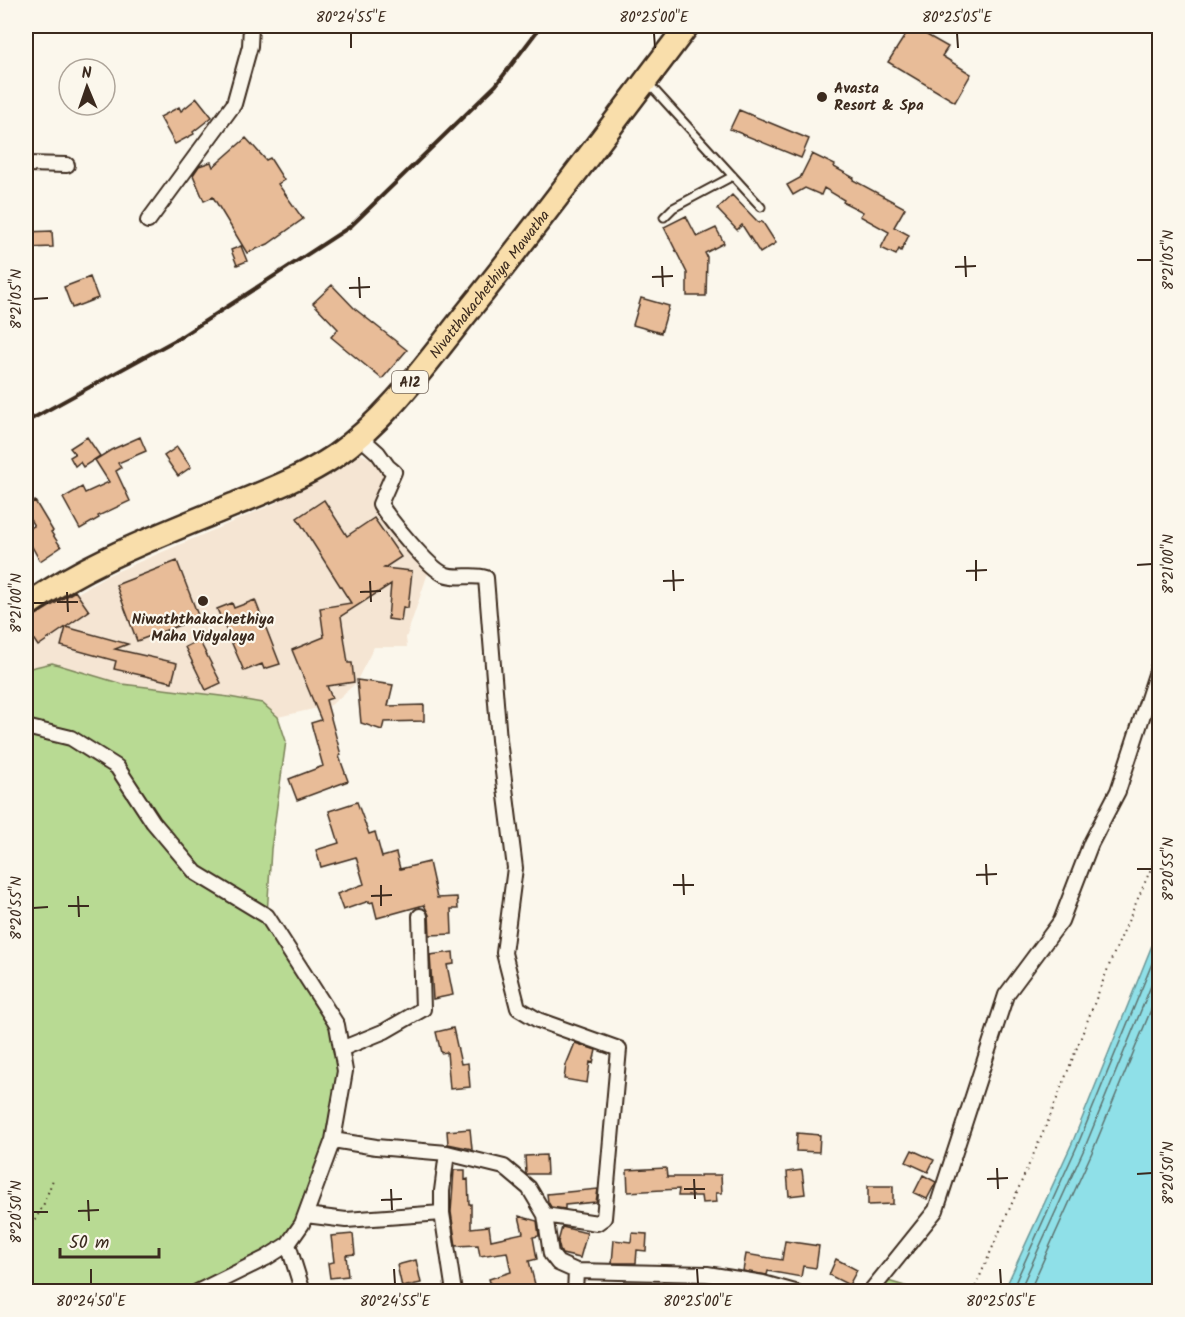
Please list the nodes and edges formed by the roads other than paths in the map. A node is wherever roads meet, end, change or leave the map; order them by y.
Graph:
1 (251, 26) edge
2 (687, 26) edge
3 (645, 80) junction
4 (26, 164) edge
5 (66, 165) dead end
6 (732, 176) junction
7 (761, 207) dead end
8 (664, 217) dead end
9 (148, 221) dead end
10 (360, 437) junction
11 (26, 606) edge
12 (1160, 662) edge
13 (26, 727) edge
14 (420, 916) dead end
15 (341, 1049) junction
16 (333, 1140) junction
17 (447, 1153) junction
18 (442, 1213) junction
19 (306, 1215) junction
20 (546, 1215) junction
21 (288, 1244) junction
22 (576, 1271) junction
23 (197, 1292) edge
24 (303, 1292) edge
25 (454, 1292) edge
26 (575, 1292) edge
27 (795, 1292) edge
28 (870, 1292) edge

1 - 9 street
2 - 3 highway, Nivatthakachethiya Mawatha / A12
3 - 6 lane
3 - 10 highway, Nivatthakachethiya Mawatha / A12
4 - 5 street
6 - 7 lane
6 - 8 lane
10 - 11 highway, Nivatthakachethiya Mawatha / A12
10 - 20 street
12 - 28 street
13 - 15 street
14 - 15 street
15 - 16 street
16 - 17 street
16 - 19 street
17 - 18 street
17 - 20 street
18 - 19 street
18 - 25 street
19 - 21 street
20 - 22 street
21 - 23 street
21 - 24 street
22 - 26 street
22 - 27 street

